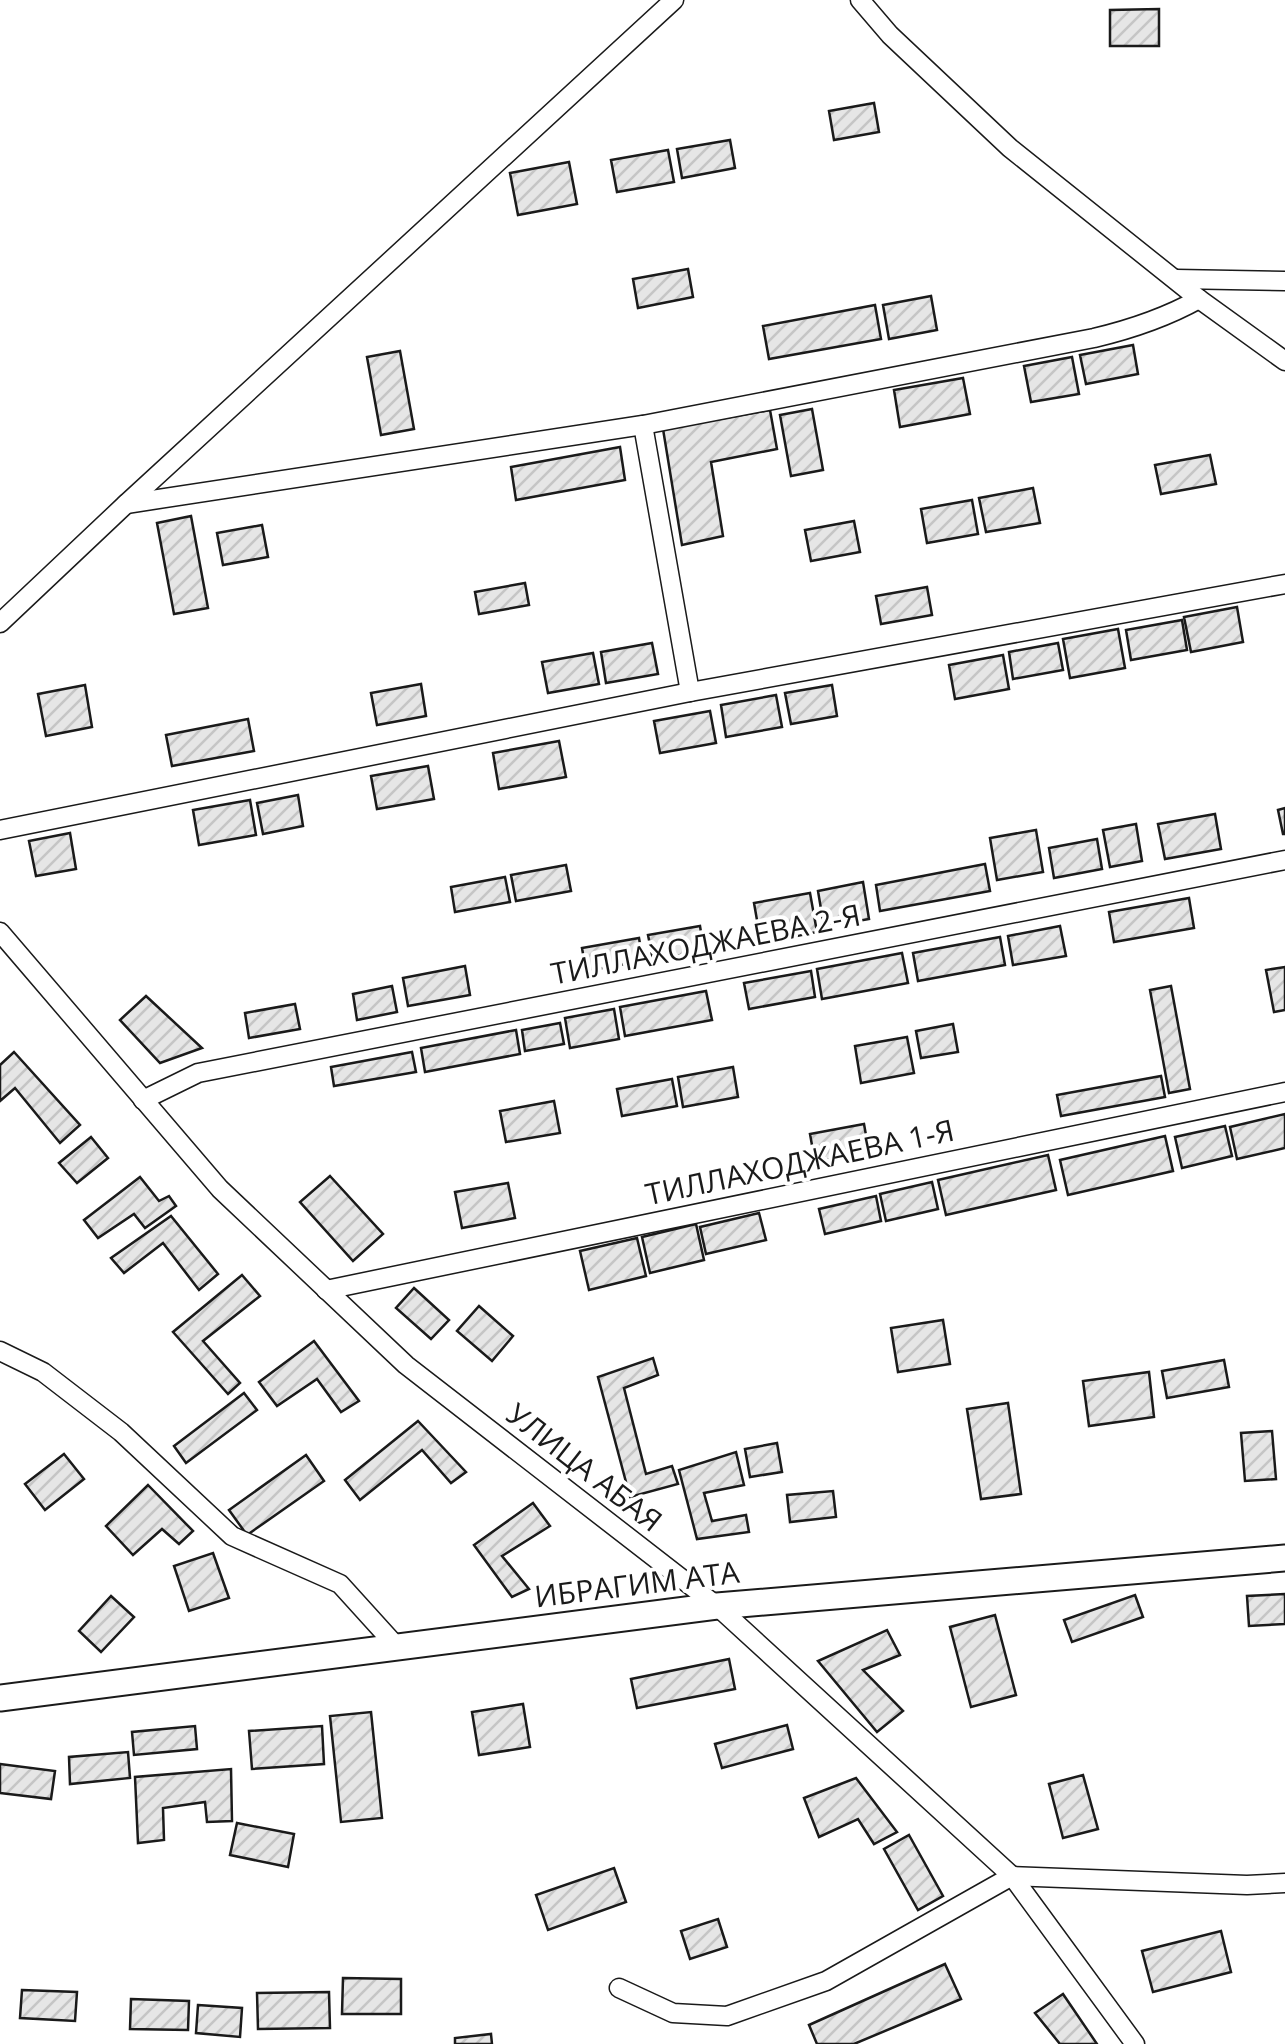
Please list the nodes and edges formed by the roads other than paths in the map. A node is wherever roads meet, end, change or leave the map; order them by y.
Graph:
1 (674, 0) edge
2 (860, 0) edge
3 (1176, 279) junction
4 (1285, 281) edge
5 (1199, 299) junction
6 (1285, 361) edge
7 (643, 425) junction
8 (126, 504) junction
9 (1285, 584) edge
10 (0, 624) edge
11 (690, 692) junction
12 (0, 830) edge
13 (1285, 860) edge
14 (0, 932) edge
15 (1285, 1092) edge
16 (144, 1100) junction
17 (326, 1290) junction
18 (0, 1351) edge
19 (1285, 1558) edge
20 (718, 1606) junction
21 (398, 1648) junction
22 (0, 1698) edge
23 (1012, 1876) junction
24 (1285, 1883) edge
25 (619, 1988) dead end
26 (1135, 2044) edge

1 - 8 street
2 - 3 street
3 - 4 street
3 - 5 street
5 - 6 street
5 - 7 street
7 - 8 street
7 - 11 street
8 - 10 street
9 - 11 street
11 - 12 street
13 - 16 street, ТИЛЛАХОДЖАЕВА 2-Я
14 - 16 street, УЛИЦА АБАЯ
15 - 17 street, ТИЛЛАХОДЖАЕВА 1-Я
16 - 17 street, УЛИЦА АБАЯ
17 - 20 street, УЛИЦА АБАЯ
18 - 21 street
19 - 20 street, ИБРАГИМ АТА
20 - 21 street, ИБРАГИМ АТА
20 - 23 street, УЛИЦА АБАЯ
21 - 22 street, ИБРАГИМ АТА
23 - 24 street
23 - 25 street
23 - 26 street, УЛИЦА АБАЯ

